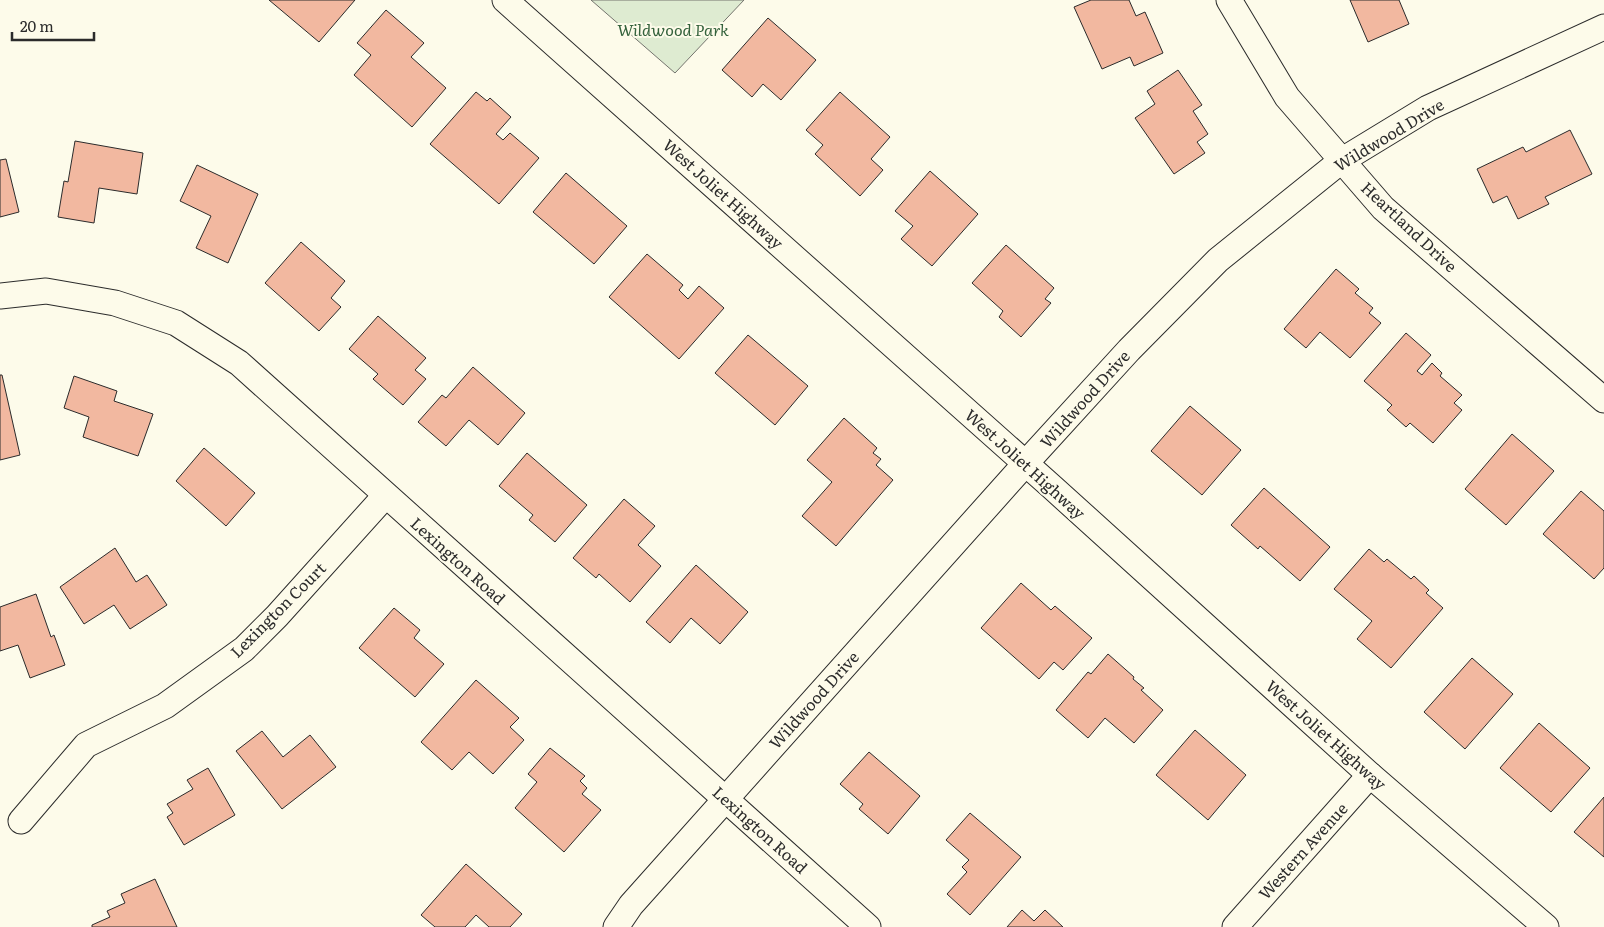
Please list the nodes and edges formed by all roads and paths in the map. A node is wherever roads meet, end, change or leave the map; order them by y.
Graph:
1 (505, 0) edge
2 (1229, 0) edge
3 (1604, 27) edge
4 (1341, 161) junction
5 (0, 296) edge
6 (1604, 400) edge
7 (1025, 464) junction
8 (385, 496) junction
9 (1370, 775) junction
10 (725, 799) junction
11 (21, 821) dead end
12 (616, 927) edge
13 (868, 927) edge
14 (1236, 927) edge
15 (1546, 927) edge

1 - 7 street, West Joliet Highway
2 - 4 street, Heartland Drive
3 - 4 street, Wildwood Drive
4 - 6 street, Heartland Drive
4 - 7 street, Wildwood Drive
5 - 8 street, Lexington Road
7 - 9 street, West Joliet Highway
7 - 10 street, Wildwood Drive
8 - 10 street, Lexington Road
8 - 11 street, Lexington Court
9 - 14 street, Western Avenue
9 - 15 street, West Joliet Highway
10 - 12 street, Wildwood Drive
10 - 13 street, Lexington Road

